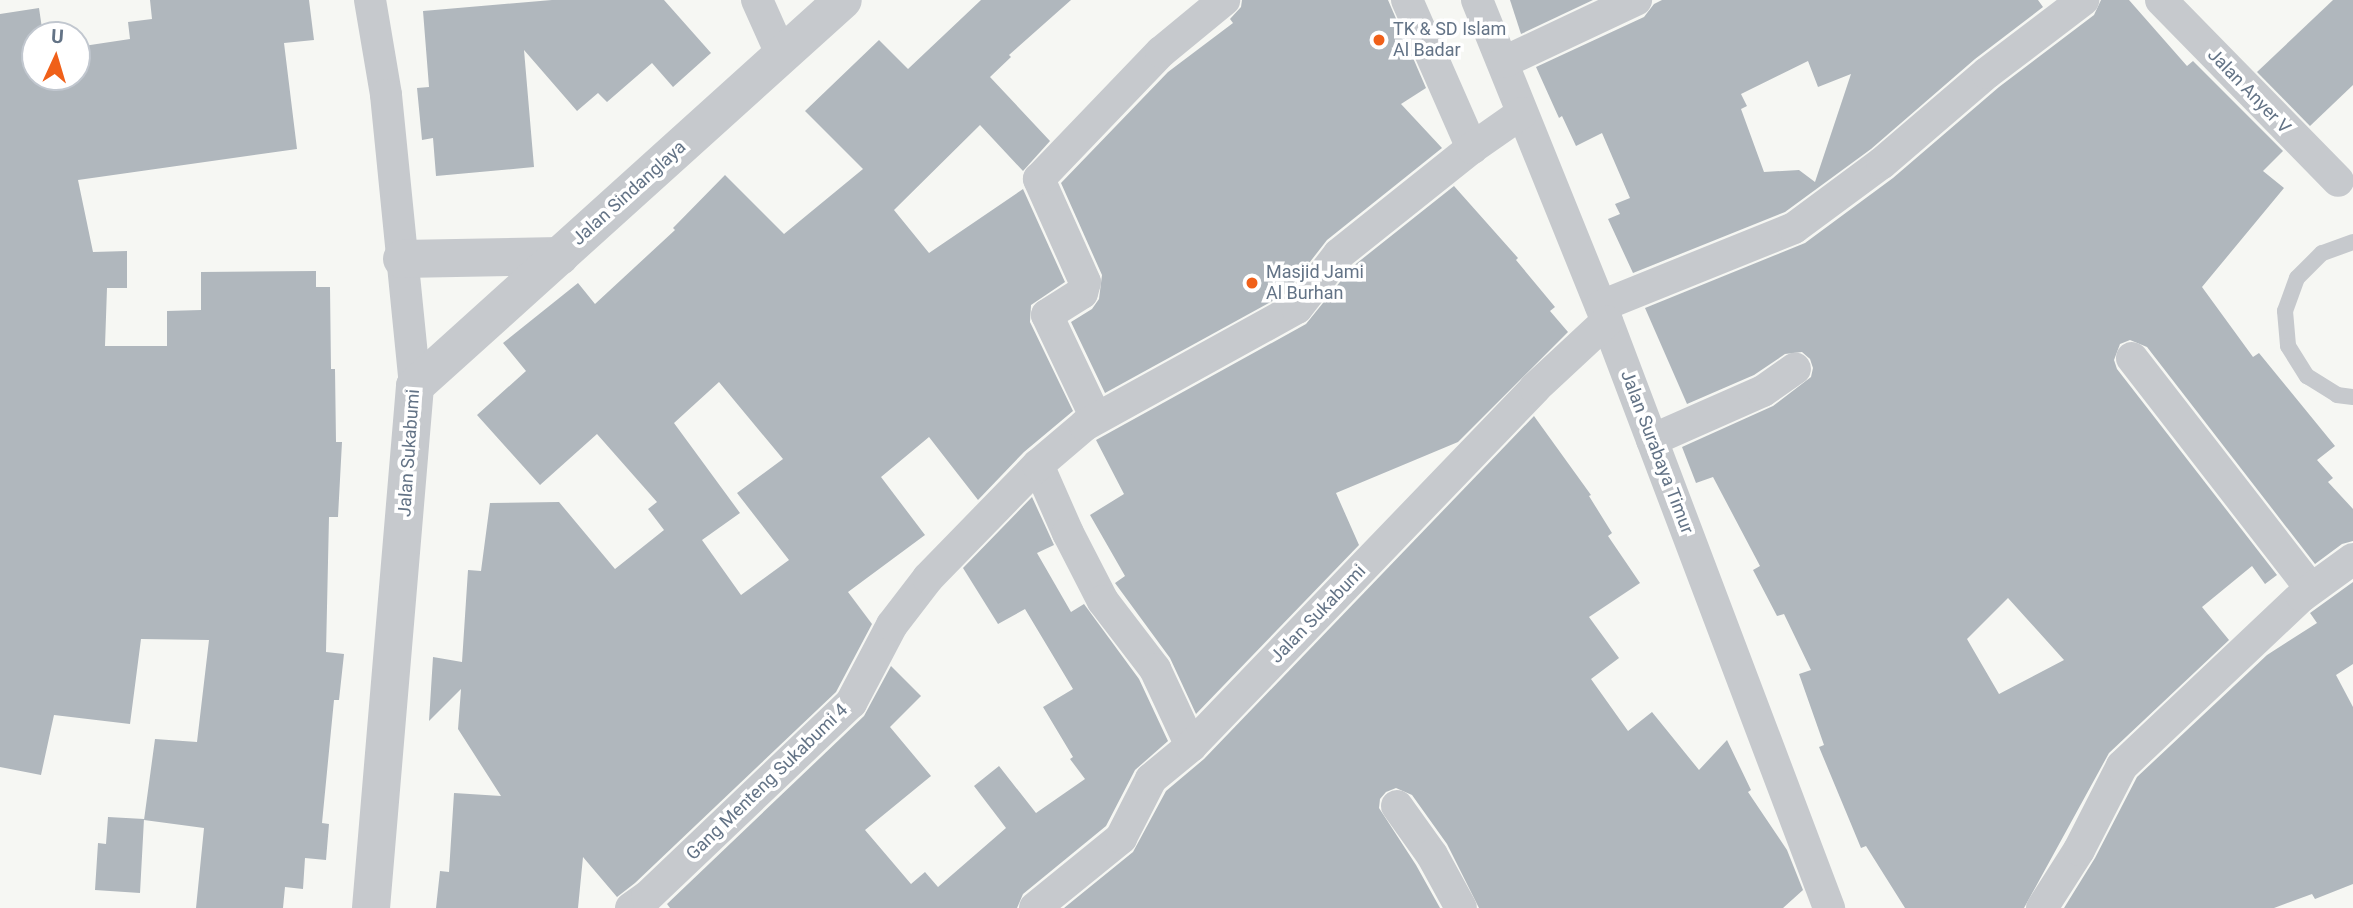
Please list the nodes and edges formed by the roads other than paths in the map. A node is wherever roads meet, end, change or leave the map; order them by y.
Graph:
1 (370, 0) edge
2 (757, 0) edge
3 (843, 0) edge
4 (1224, 0) edge
5 (1407, 0) edge
6 (1477, 0) edge
7 (1636, 0) edge
8 (2083, 0) edge
9 (2161, 0) edge
10 (782, 56) junction
11 (1504, 62) junction
12 (1522, 113) junction
13 (1472, 148) junction
14 (2338, 181) dead end
15 (2353, 242) edge
16 (559, 256) junction
17 (402, 259) junction
18 (1604, 313) junction
19 (2132, 358) dead end
20 (1795, 369) dead end
21 (415, 386) junction
22 (2353, 397) edge
23 (1096, 418) junction
24 (1652, 440) junction
25 (1038, 465) junction
26 (2353, 559) edge
27 (2311, 589) junction
28 (1191, 746) junction
29 (1397, 806) dead end
30 (644, 905) edge
31 (1826, 906) edge
32 (371, 908) edge
33 (1035, 908) edge
34 (1461, 908) edge
35 (2042, 908) edge

1 - 17 street, Jalan Sukabumi
2 - 10 street
3 - 10 street, Jalan Sindanglaya
4 - 23 street
5 - 13 street
6 - 11 street, Jalan Surabaya Timur
7 - 11 street
8 - 18 street
9 - 14 street, Jalan Anyer V
10 - 16 street, Jalan Sindanglaya
11 - 12 street, Jalan Surabaya Timur
12 - 13 street, Gang Menteng Sukabumi 4
12 - 18 street, Jalan Surabaya Timur
13 - 23 street, Gang Menteng Sukabumi 4
15 - 22 lane
16 - 17 street
16 - 21 street, Jalan Sindanglaya
17 - 21 street, Jalan Sukabumi
18 - 24 street, Jalan Surabaya Timur
18 - 28 street, Jalan Sukabumi
19 - 27 street
20 - 24 street
21 - 32 street, Jalan Sukabumi
23 - 25 street, Gang Menteng Sukabumi 4
24 - 31 street, Jalan Surabaya Timur
25 - 28 street
25 - 30 street, Gang Menteng Sukabumi 4
26 - 27 street
27 - 35 street
28 - 33 street, Jalan Sukabumi
29 - 34 street

